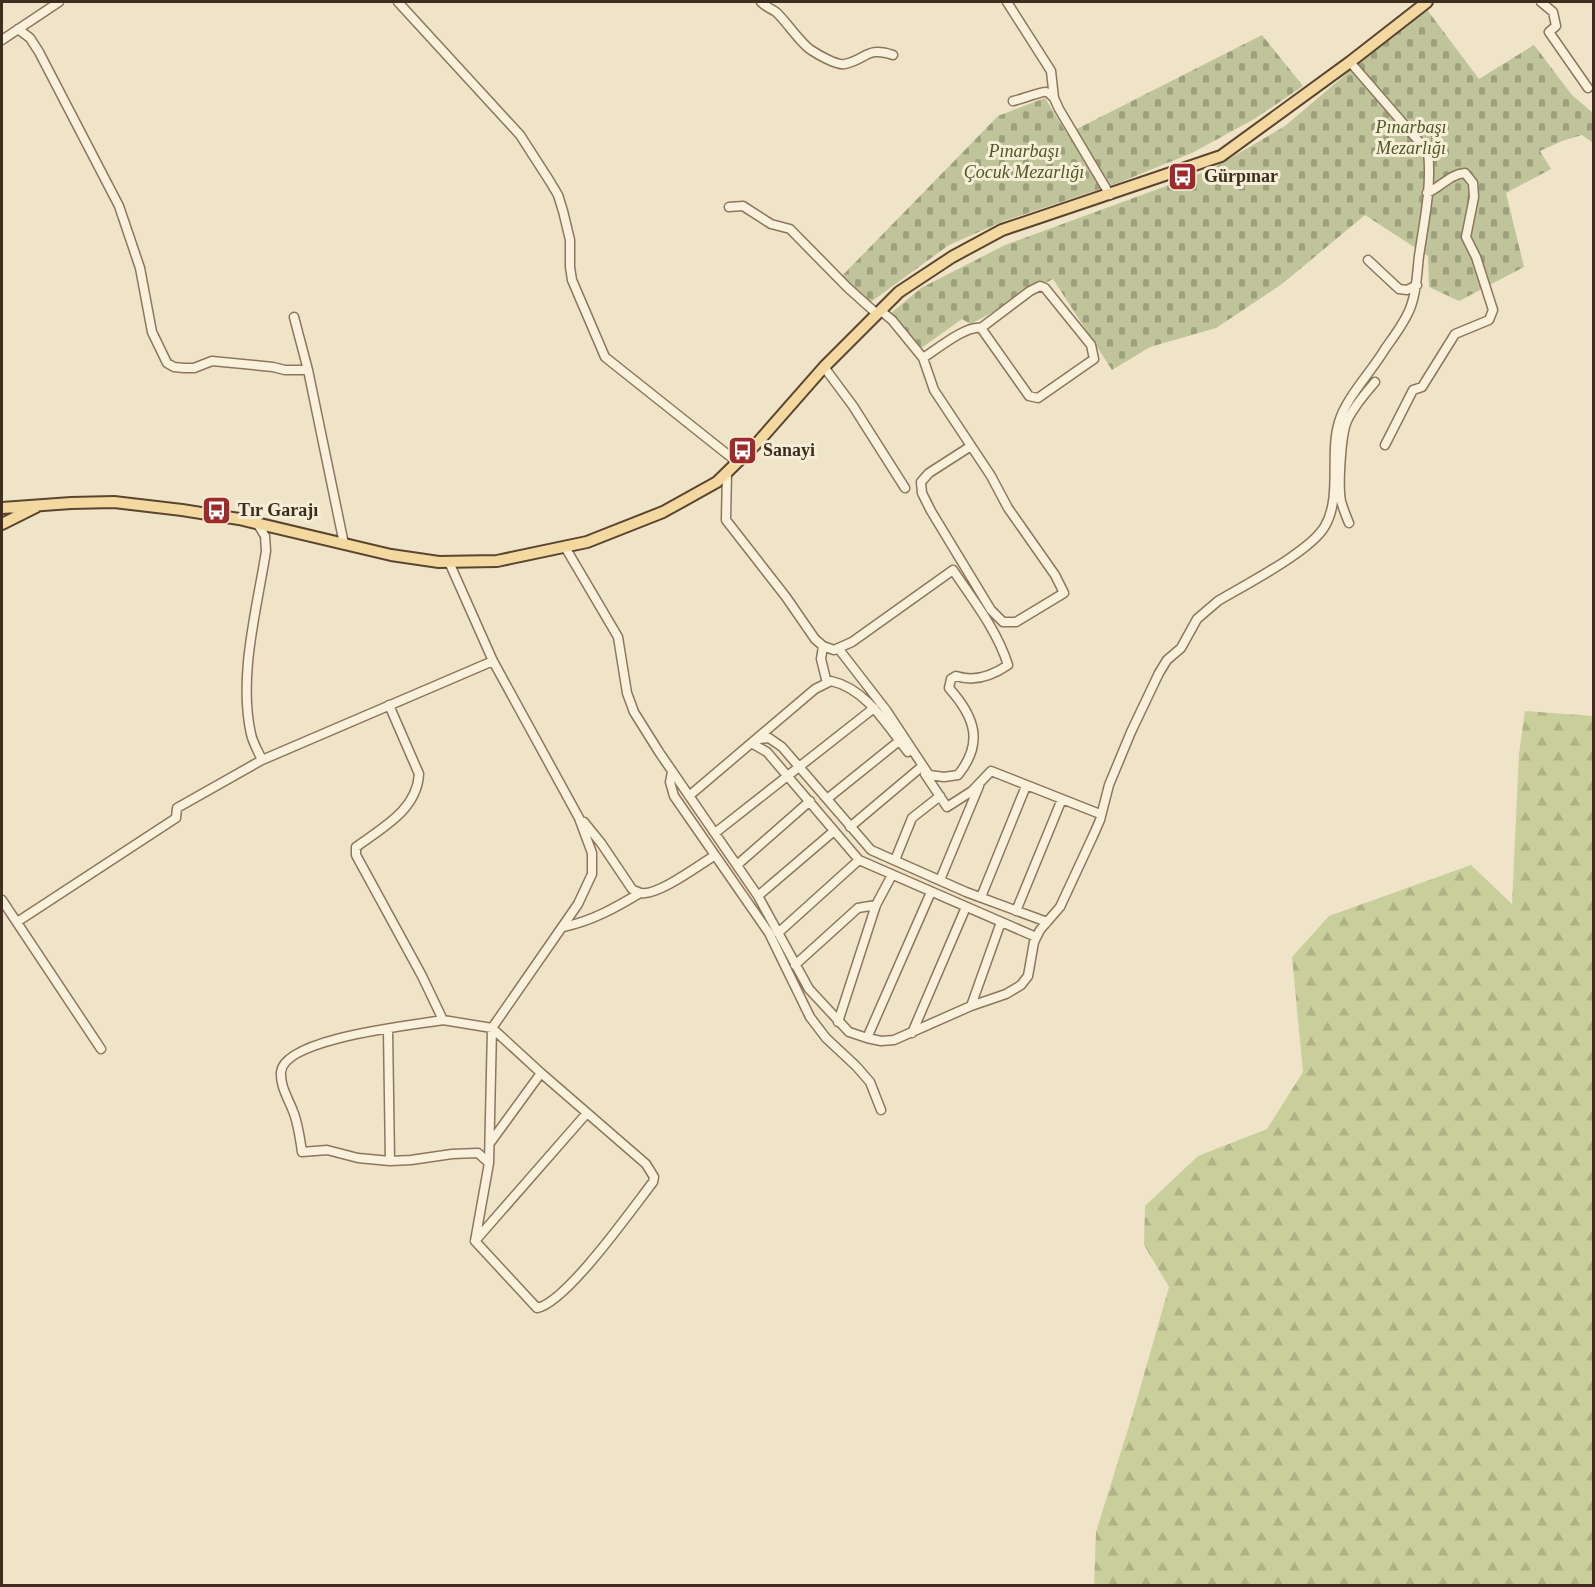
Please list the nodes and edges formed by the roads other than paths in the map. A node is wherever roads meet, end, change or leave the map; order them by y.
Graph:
1 (59, 2) edge
2 (398, 2) edge
3 (761, 2) edge
4 (1007, 2) edge
5 (1427, 2) edge
6 (1541, 2) edge
7 (18, 29) junction
8 (2, 40) edge
9 (892, 55) dead end
10 (1350, 62) junction
11 (1588, 88) dead end
12 (1054, 98) junction
13 (1013, 101) dead end
14 (1427, 193) junction
15 (1110, 195) junction
16 (729, 207) dead end
17 (1368, 260) dead end
18 (1417, 285) junction
19 (879, 312) junction
20 (294, 317) dead end
21 (981, 328) junction
22 (923, 358) junction
23 (824, 367) junction
24 (308, 370) junction
25 (1375, 382) dead end
26 (1385, 445) dead end
27 (971, 446) junction
28 (737, 462) junction
29 (727, 472) junction
30 (905, 488) dead end
31 (39, 505) junction
32 (2, 508) edge
33 (257, 523) junction
34 (1349, 523) dead end
35 (2, 524) edge
36 (344, 544) junction
37 (566, 547) junction
38 (449, 562) junction
39 (823, 646) junction
40 (838, 648) junction
41 (494, 661) junction
42 (827, 683) junction
43 (389, 705) junction
44 (874, 708) junction
45 (756, 741) junction
46 (899, 741) junction
47 (262, 760) junction
48 (799, 766) junction
49 (920, 768) junction
50 (672, 772) junction
51 (788, 775) junction
52 (982, 780) junction
53 (1026, 786) junction
54 (689, 796) junction
55 (940, 796) junction
56 (826, 799) junction
57 (1062, 800) junction
58 (810, 801) junction
59 (1101, 814) junction
60 (579, 818) junction
61 (850, 827) junction
62 (834, 831) junction
63 (715, 833) junction
64 (714, 856) junction
65 (859, 860) junction
66 (895, 860) junction
67 (737, 865) junction
68 (891, 875) junction
69 (940, 880) junction
70 (931, 892) junction
71 (640, 893) junction
72 (758, 896) junction
73 (981, 897) junction
74 (2, 900) edge
75 (876, 905) junction
76 (966, 907) junction
77 (1016, 911) junction
78 (17, 922) junction
79 (1001, 922) junction
80 (1047, 922) junction
81 (563, 927) junction
82 (778, 933) junction
83 (1036, 937) junction
84 (795, 964) junction
85 (971, 1006) junction
86 (443, 1020) junction
87 (838, 1022) junction
88 (492, 1028) junction
89 (388, 1030) junction
90 (912, 1033) junction
91 (867, 1038) junction
92 (101, 1049) dead end
93 (540, 1073) junction
94 (881, 1110) dead end
95 (587, 1113) junction
96 (490, 1143) junction
97 (390, 1161) junction
98 (489, 1163) junction
99 (475, 1241) junction

1 - 7 street
2 - 28 street
3 - 9 street
4 - 12 street
5 - 10 main road
6 - 11 street
7 - 8 street
7 - 24 street
10 - 14 street
10 - 15 main road
12 - 13 street
12 - 15 street
14 - 18 street
14 - 26 street
15 - 19 main road
16 - 19 street
17 - 18 street
18 - 59 street
19 - 22 street
19 - 23 main road
20 - 24 street
21 - 21 street
21 - 22 street
22 - 27 street
23 - 28 main road
23 - 30 street
24 - 36 street
25 - 34 street
27 - 27 street
28 - 29 main road
29 - 37 main road
29 - 39 street
31 - 32 main road
31 - 33 main road
31 - 35 main road
33 - 36 main road
33 - 47 street
36 - 38 main road
37 - 38 main road
37 - 50 street
38 - 41 street
39 - 40 street
39 - 42 street
40 - 40 street
41 - 43 street
41 - 60 street
42 - 44 street
42 - 45 street
43 - 47 street
43 - 86 street
44 - 46 street
44 - 48 street
45 - 48 street
45 - 51 street
45 - 54 street
46 - 49 street
46 - 56 street
47 - 78 street
48 - 51 street
48 - 56 street
49 - 55 street
49 - 61 street
50 - 54 street
50 - 64 street
51 - 58 street
51 - 63 street
52 - 53 street
52 - 55 street
52 - 69 street
53 - 57 street
53 - 73 street
54 - 63 street
55 - 66 street
56 - 61 street
57 - 59 street
57 - 77 street
58 - 62 street
58 - 67 street
59 - 80 street
60 - 71 street
60 - 81 street
61 - 66 street
62 - 65 street
62 - 72 street
63 - 67 street
64 - 71 street
64 - 94 street
65 - 68 street
65 - 82 street
66 - 69 street
67 - 72 street
68 - 70 street
68 - 75 street
69 - 73 street
70 - 76 street
70 - 91 street
71 - 81 street
72 - 82 street
73 - 77 street
74 - 78 street
75 - 84 street
75 - 87 street
76 - 79 street
76 - 90 street
77 - 80 street
78 - 92 street
79 - 83 street
79 - 85 street
80 - 83 street
81 - 88 street
82 - 84 street
83 - 85 street
84 - 87 street
85 - 90 street
86 - 88 street
86 - 89 street
87 - 91 street
88 - 93 street
88 - 96 street
89 - 97 street
89 - 97 street
90 - 91 street
93 - 95 street
93 - 96 street
95 - 99 street
95 - 99 street
96 - 98 street
97 - 98 street
98 - 99 street

